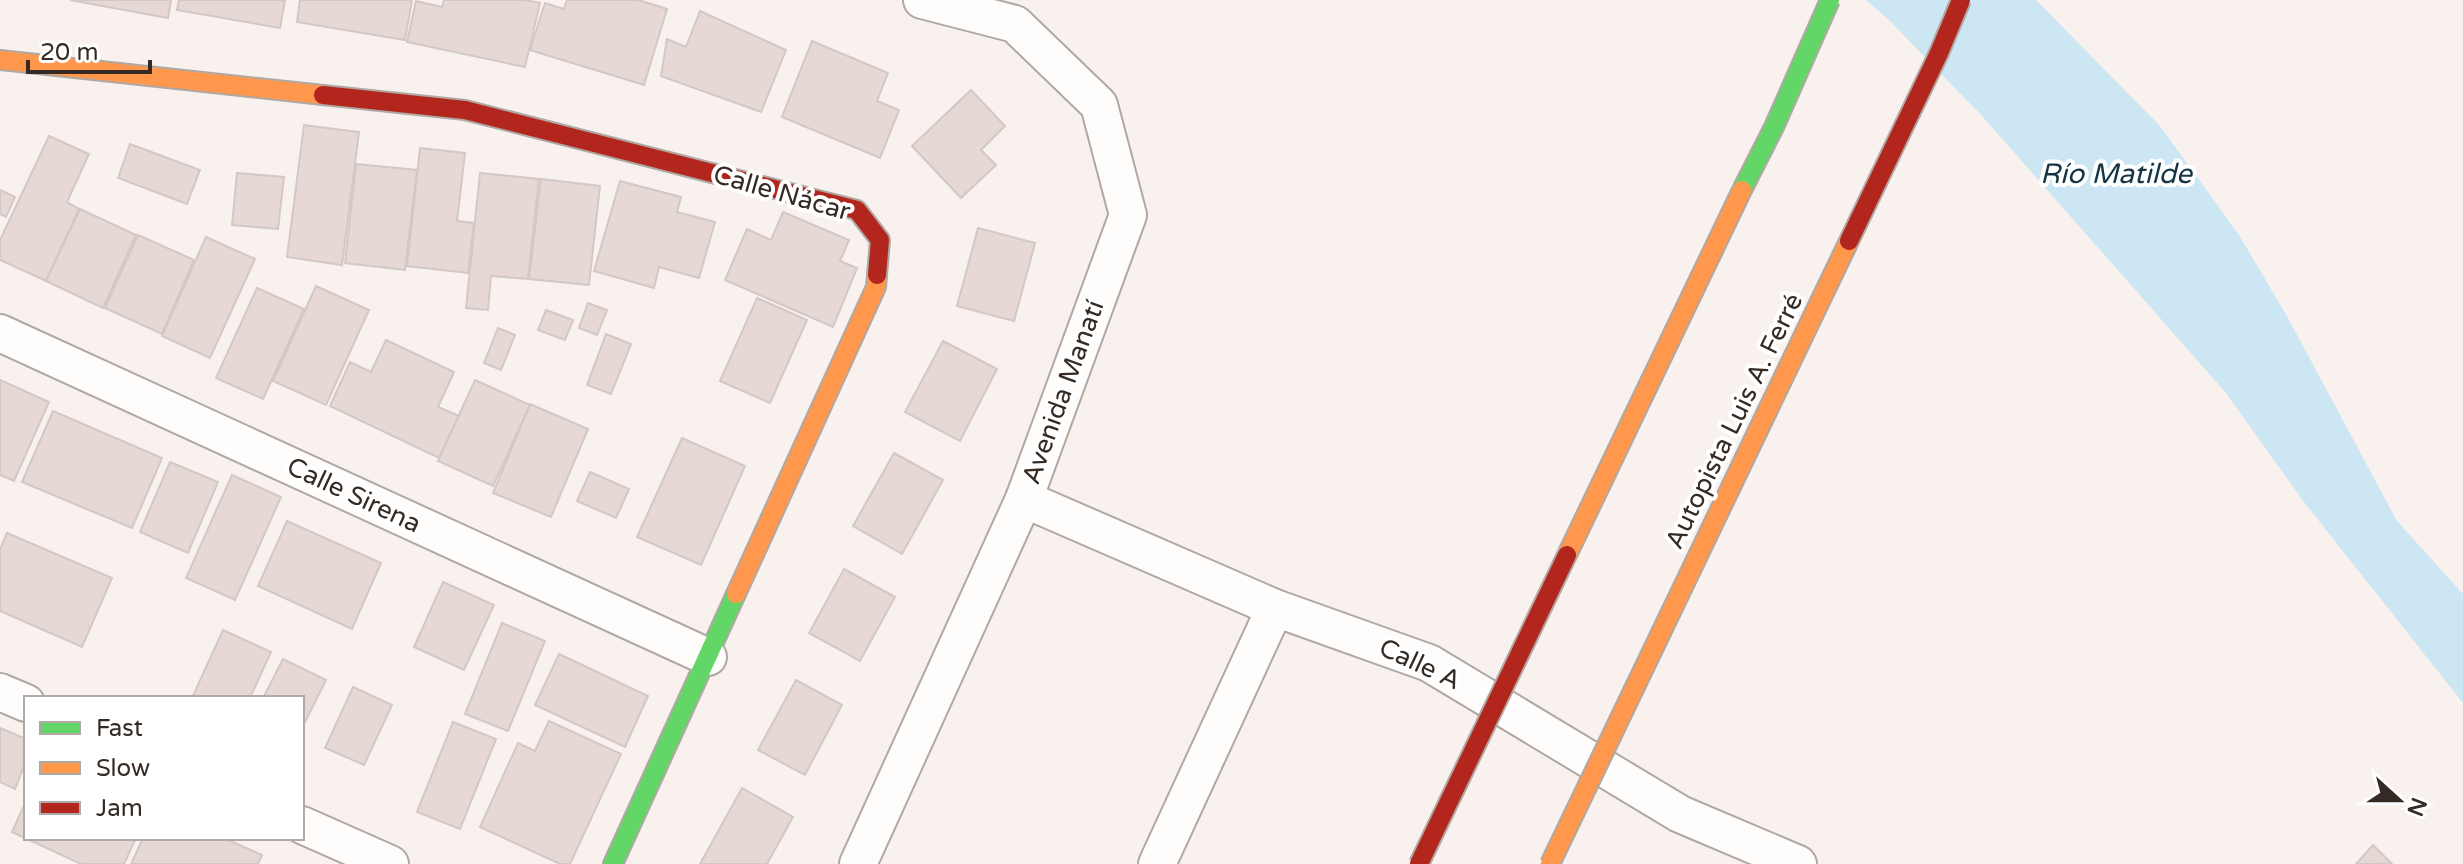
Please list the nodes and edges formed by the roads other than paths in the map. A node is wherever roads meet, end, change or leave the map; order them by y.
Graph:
1 (922, 0) edge
2 (1830, 0) edge
3 (1961, 0) edge
4 (0, 60) edge
5 (0, 333) edge
6 (1024, 499) junction
7 (1275, 608) junction
8 (708, 657) junction
9 (0, 692) edge
10 (24, 702) edge
11 (304, 826) edge
12 (390, 864) edge
13 (613, 864) edge
14 (858, 864) edge
15 (1157, 864) edge
16 (1419, 864) edge
17 (1550, 864) edge
18 (1798, 864) edge

1 - 6 street, Avenida Manatí
2 - 16 main road, bridge
3 - 17 main road, Autopista Luis A. Ferré, bridge
4 - 8 main road, Calle Nácar
5 - 8 street, Calle Sirena
6 - 7 street, Calle A
6 - 14 street, Avenida Manatí
7 - 15 street
7 - 18 street, Calle A
8 - 13 main road, Calle Nácar
9 - 10 street
11 - 12 street

